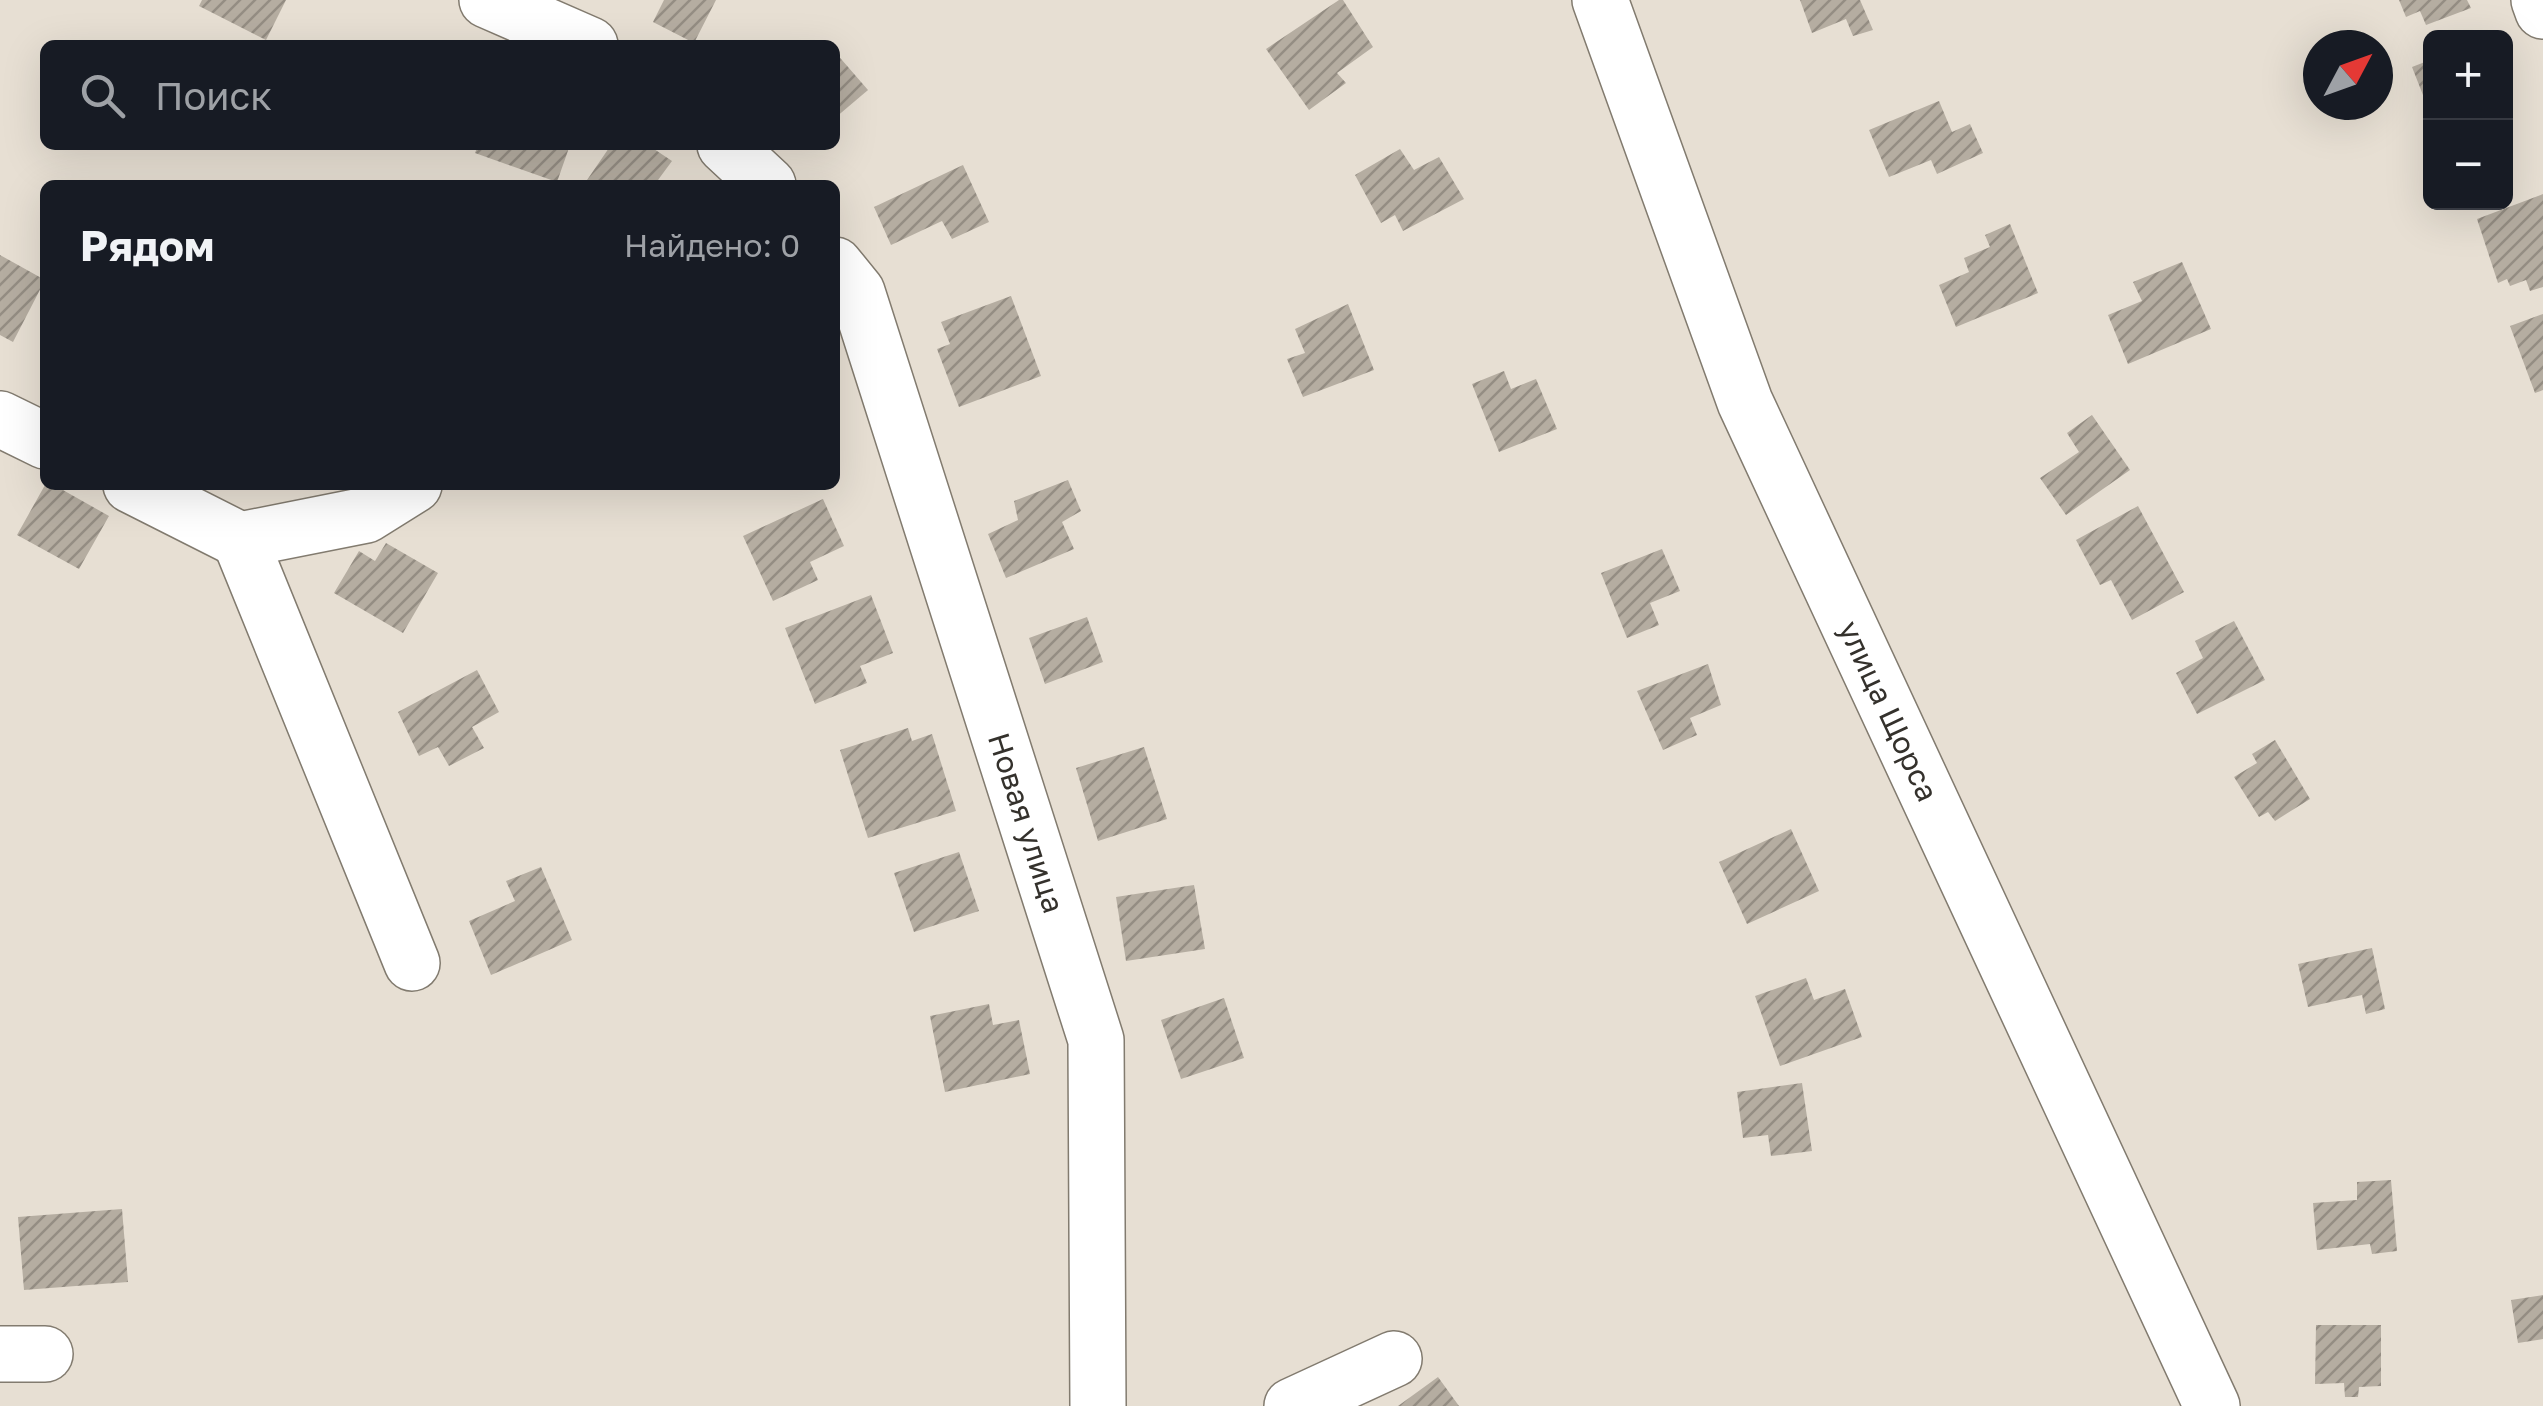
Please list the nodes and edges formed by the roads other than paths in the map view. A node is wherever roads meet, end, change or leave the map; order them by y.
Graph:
1 (488, 0) edge
2 (1600, 0) edge
3 (2539, 0) edge
4 (2543, 11) edge
5 (579, 40) edge
6 (731, 150) edge
7 (763, 180) edge
8 (840, 271) edge
9 (0, 419) edge
10 (40, 439) edge
11 (141, 490) edge
12 (406, 490) edge
13 (240, 540) junction
14 (412, 962) dead end
15 (1394, 1359) dead end
16 (1098, 1406) edge
17 (1292, 1406) edge
18 (2212, 1406) edge

1 - 5 street
2 - 18 street, улица Щорса
3 - 4 street
6 - 7 street
8 - 16 street, Новая улица
9 - 10 street
11 - 13 street
12 - 13 street
13 - 14 street
15 - 17 street

